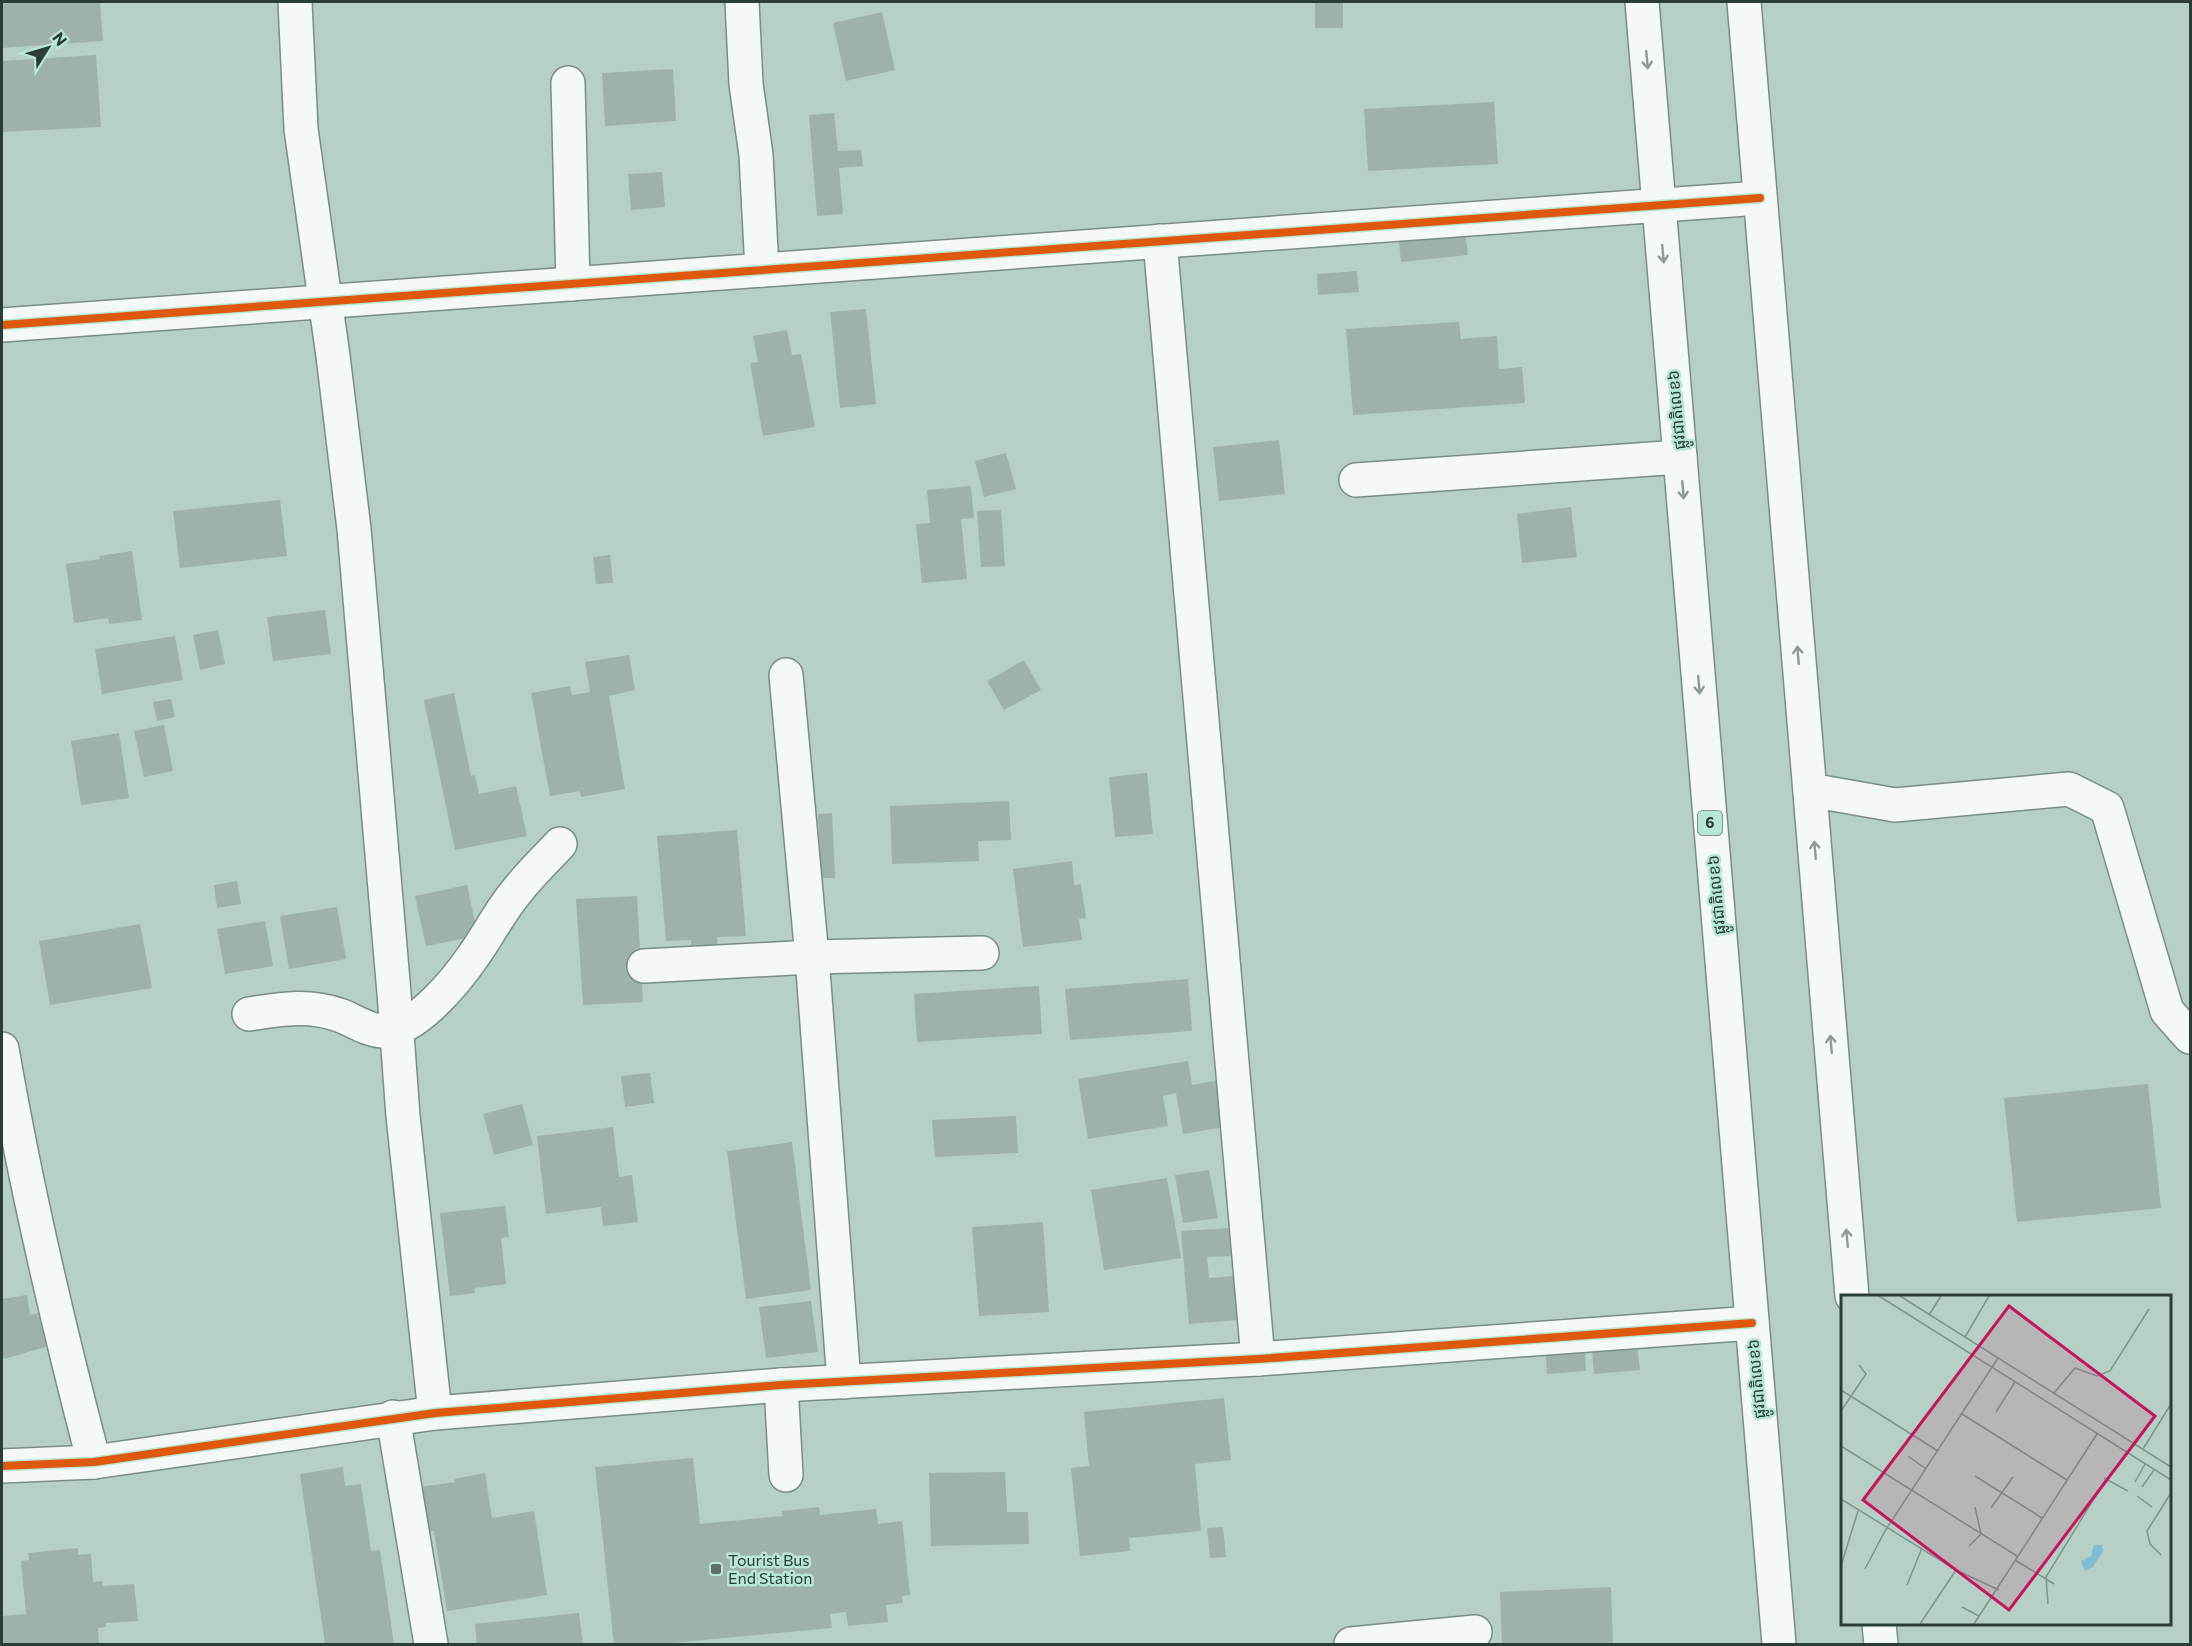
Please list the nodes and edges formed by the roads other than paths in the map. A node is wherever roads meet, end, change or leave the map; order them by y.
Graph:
1 (295, 2) edge
2 (742, 2) edge
3 (1642, 2) edge
4 (1744, 2) edge
5 (568, 83) dead end
6 (1760, 198) junction
7 (1659, 205) junction
8 (1160, 241) junction
9 (762, 270) junction
10 (573, 284) junction
11 (324, 302) junction
12 (2, 325) edge
13 (1680, 457) junction
14 (1356, 480) dead end
15 (786, 675) dead end
16 (1810, 790) junction
17 (560, 844) dead end
18 (982, 953) dead end
19 (812, 957) junction
20 (644, 966) dead end
21 (249, 1014) dead end
22 (397, 1030) junction
23 (2190, 1037) edge
24 (2, 1049) edge
25 (1852, 1295) edge
26 (1752, 1323) junction
27 (1258, 1359) junction
28 (844, 1382) junction
29 (781, 1385) junction
30 (435, 1413) junction
31 (393, 1417) junction
32 (93, 1462) junction
33 (2, 1466) edge
34 (786, 1475) dead end
35 (1879, 1625) edge
36 (1474, 1629) edge
37 (430, 1644) edge
38 (1351, 1644) edge
39 (1779, 1644) edge
40 (1881, 1644) edge

1 - 11 main road
2 - 9 main road
3 -> 7 main road, ផ្លូវជាតិលេខ៦ / 6
4 - 6 main road
5 - 10 main road
6 - 7 main road
16 -> 6 main road
7 - 8 main road
7 -> 13 main road, ផ្លូវជាតិលេខ៦ / 6
8 - 9 main road
8 - 27 main road
9 - 10 main road
10 - 11 main road
11 - 12 main road
11 - 22 main road
13 - 14 main road
13 -> 26 main road, ផ្លូវជាតិលេខ៦ / 6
15 - 19 main road
16 - 23 main road
25 -> 16 main road
17 - 22 main road
18 - 19 main road
19 - 20 main road
19 - 28 main road
21 - 22 main road
22 - 30 main road
24 - 32 main road
26 - 27 main road
26 - 39 main road, ផ្លូវជាតិលេខ៦ / 6
27 - 28 main road
28 - 29 main road
29 - 30 main road
29 - 34 main road
30 - 31 main road
31 - 32 main road
31 - 37 main road
32 - 33 main road
35 - 40 main road
36 - 38 main road

